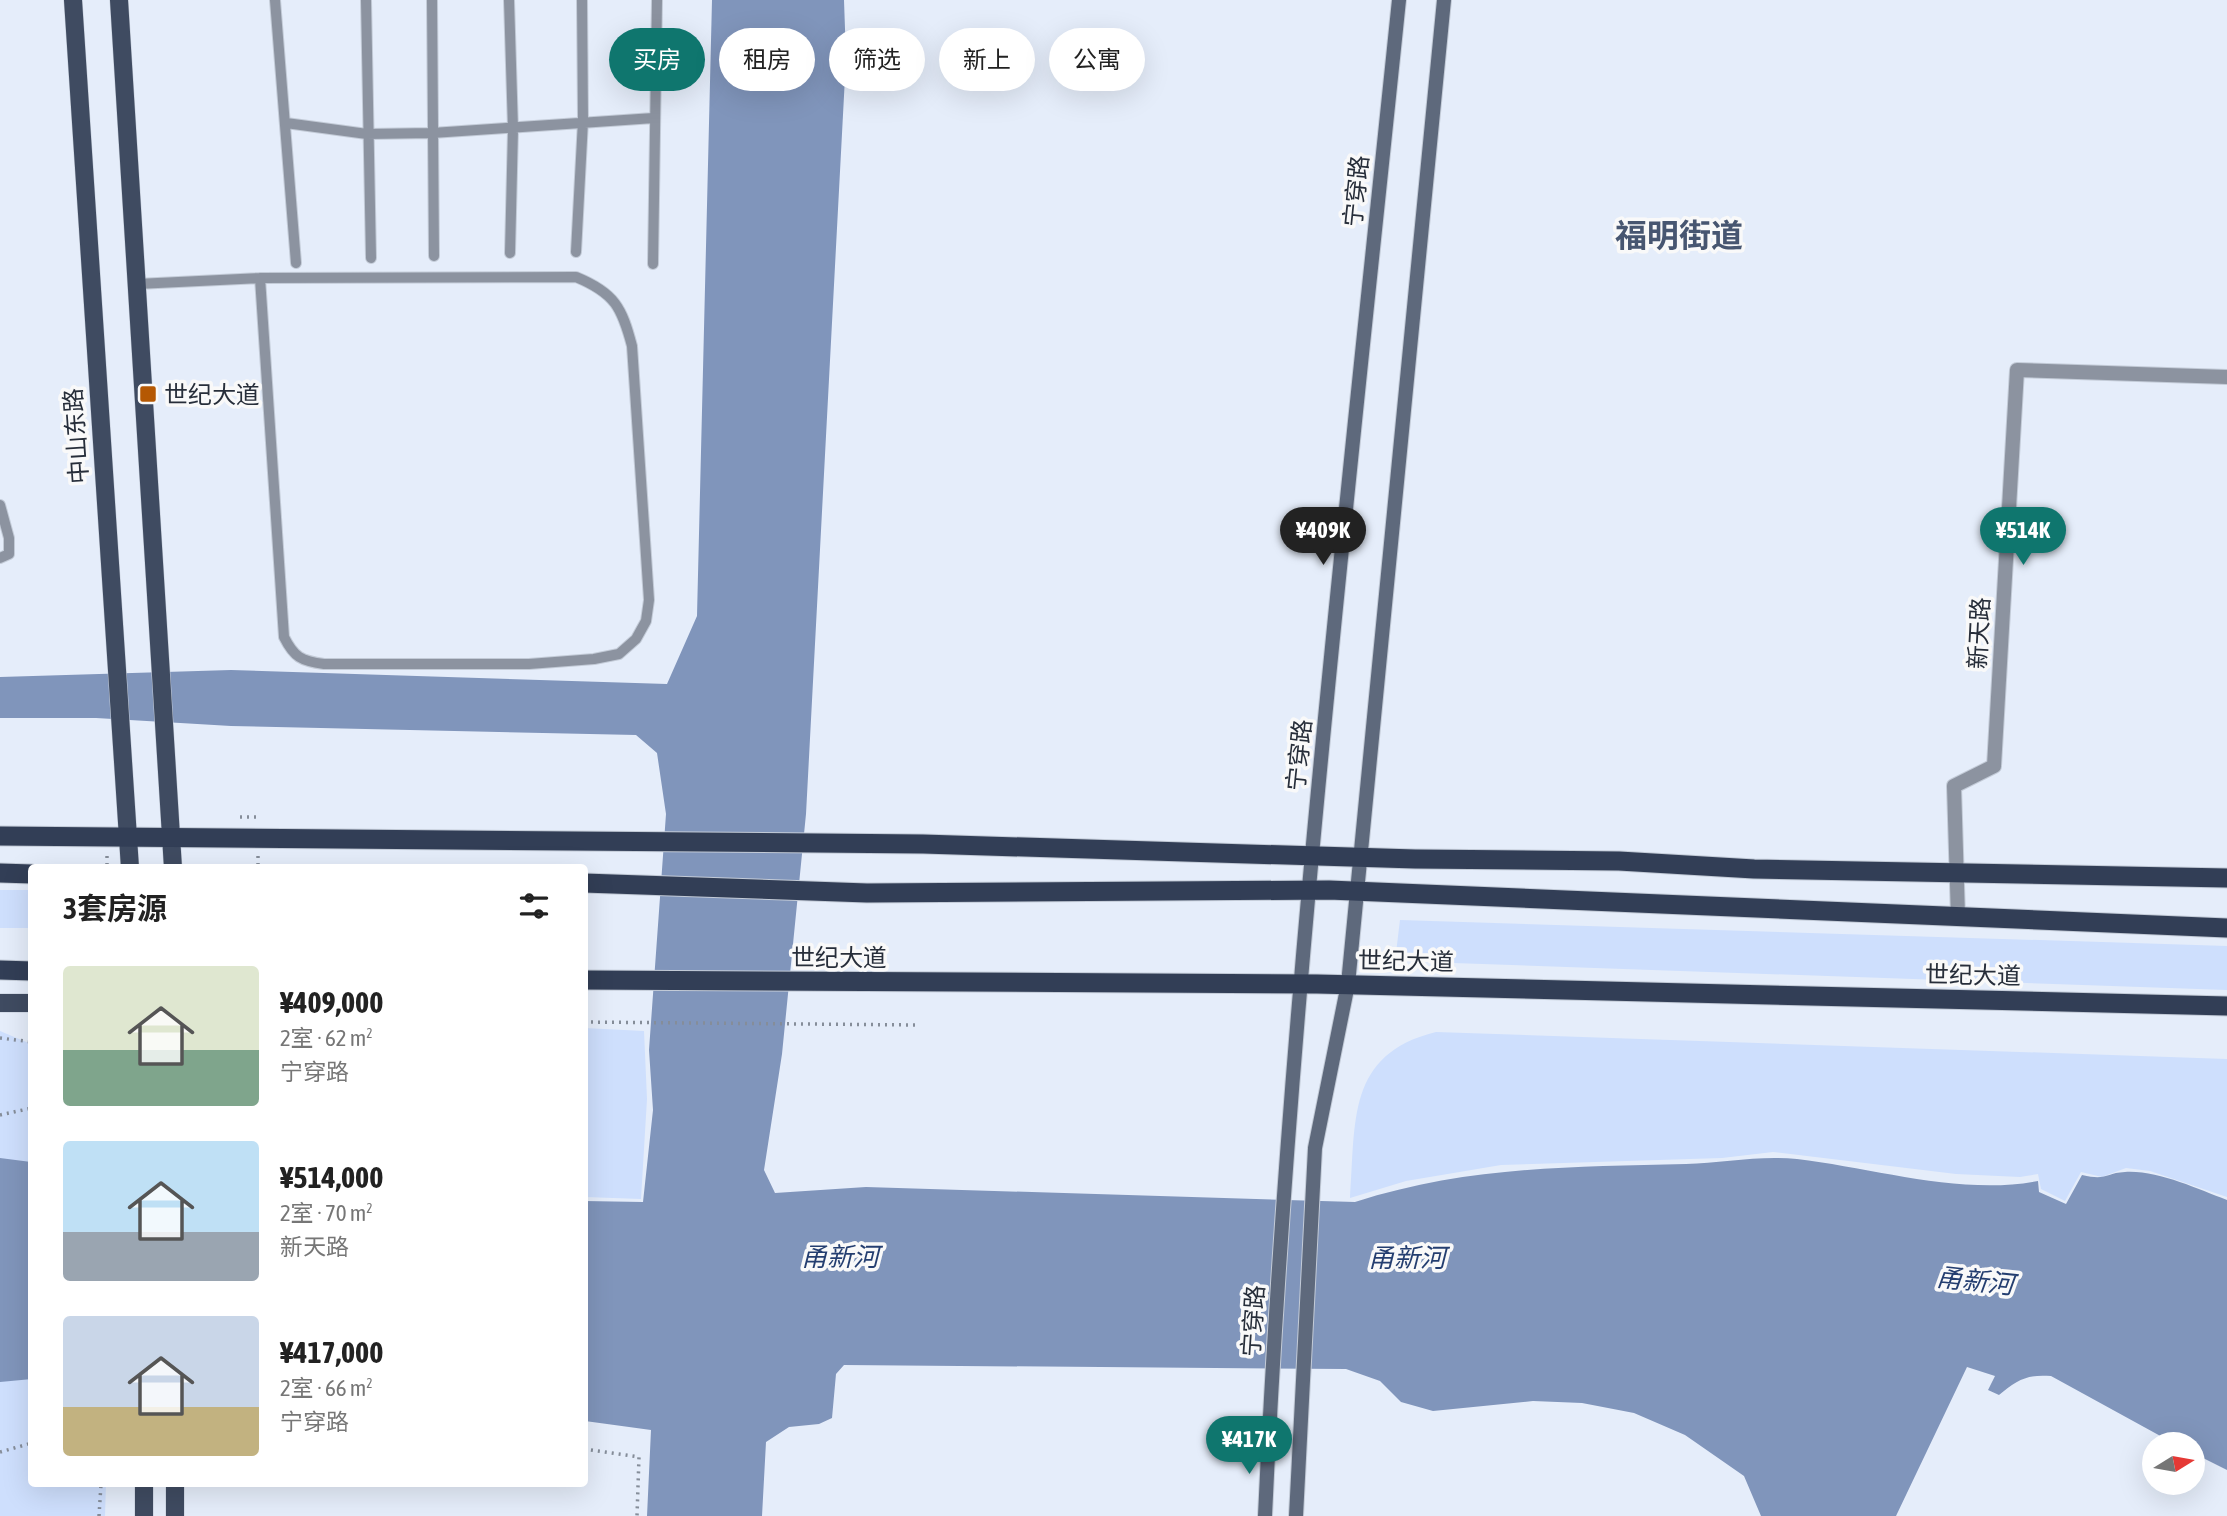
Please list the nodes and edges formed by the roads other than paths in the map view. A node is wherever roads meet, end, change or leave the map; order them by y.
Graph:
1 (73, 0) edge
2 (119, 0) edge
3 (275, 0) edge
4 (366, 0) edge
5 (432, 0) edge
6 (509, 0) edge
7 (582, 0) edge
8 (657, 0) edge
9 (1399, 0) edge
10 (1444, 0) edge
11 (654, 118) junction
12 (583, 121) junction
13 (286, 123) junction
14 (513, 129) junction
15 (432, 133) junction
16 (367, 134) junction
17 (576, 252) dead end
18 (510, 253) dead end
19 (434, 256) dead end
20 (371, 258) dead end
21 (296, 263) dead end
22 (653, 264) dead end
23 (260, 278) junction
24 (137, 284) junction
25 (2227, 377) edge
26 (0, 505) edge
27 (0, 558) edge
28 (0, 836) edge
29 (128, 837) junction
30 (171, 838) junction
31 (1312, 856) junction
32 (1361, 857) junction
33 (130, 864) edge
34 (173, 864) edge
35 (0, 873) edge
36 (1957, 873) junction
37 (28, 874) edge
38 (2227, 878) edge
39 (588, 883) edge
40 (1310, 892) junction
41 (1357, 892) junction
42 (1958, 917) junction
43 (2227, 928) edge
44 (0, 971) edge
45 (28, 971) edge
46 (588, 980) edge
47 (1301, 984) junction
48 (1348, 984) junction
49 (0, 1003) edge
50 (28, 1003) edge
51 (2227, 1006) edge
52 (144, 1487) edge
53 (175, 1487) edge
54 (144, 1516) edge
55 (175, 1516) edge
56 (1265, 1516) edge
57 (1296, 1516) edge

1 - 29 main road, 中山东路
2 - 24 main road
3 - 13 lane
4 - 16 lane
5 - 15 lane
6 - 14 lane
7 - 12 lane
8 - 11 lane
9 - 31 main road, 宁穿路
10 - 32 main road
11 - 12 lane
11 - 22 lane
12 - 14 lane
12 - 17 lane
13 - 16 lane
13 - 21 lane
14 - 15 lane
14 - 18 lane
15 - 16 lane
15 - 19 lane
16 - 20 lane
23 - 23 lane
23 - 24 lane
24 - 30 main road
25 - 36 street, 新天路
26 - 27 lane
28 - 29 highway
29 - 30 highway
29 - 33 main road, 中山东路
30 - 31 highway
30 - 34 main road
31 - 32 highway
31 - 40 main road, 宁穿路
32 - 36 highway
32 - 41 main road
35 - 37 highway
36 - 38 highway
36 - 42 street, 新天路
39 - 40 highway
40 - 41 highway
40 - 47 main road, 宁穿路
41 - 42 highway
41 - 48 main road
42 - 43 highway
44 - 45 highway
46 - 47 highway, 世纪大道
47 - 48 highway, 世纪大道
47 - 56 main road, 宁穿路
48 - 51 highway, 世纪大道
48 - 57 main road
49 - 50 main road
52 - 54 main road
53 - 55 main road

